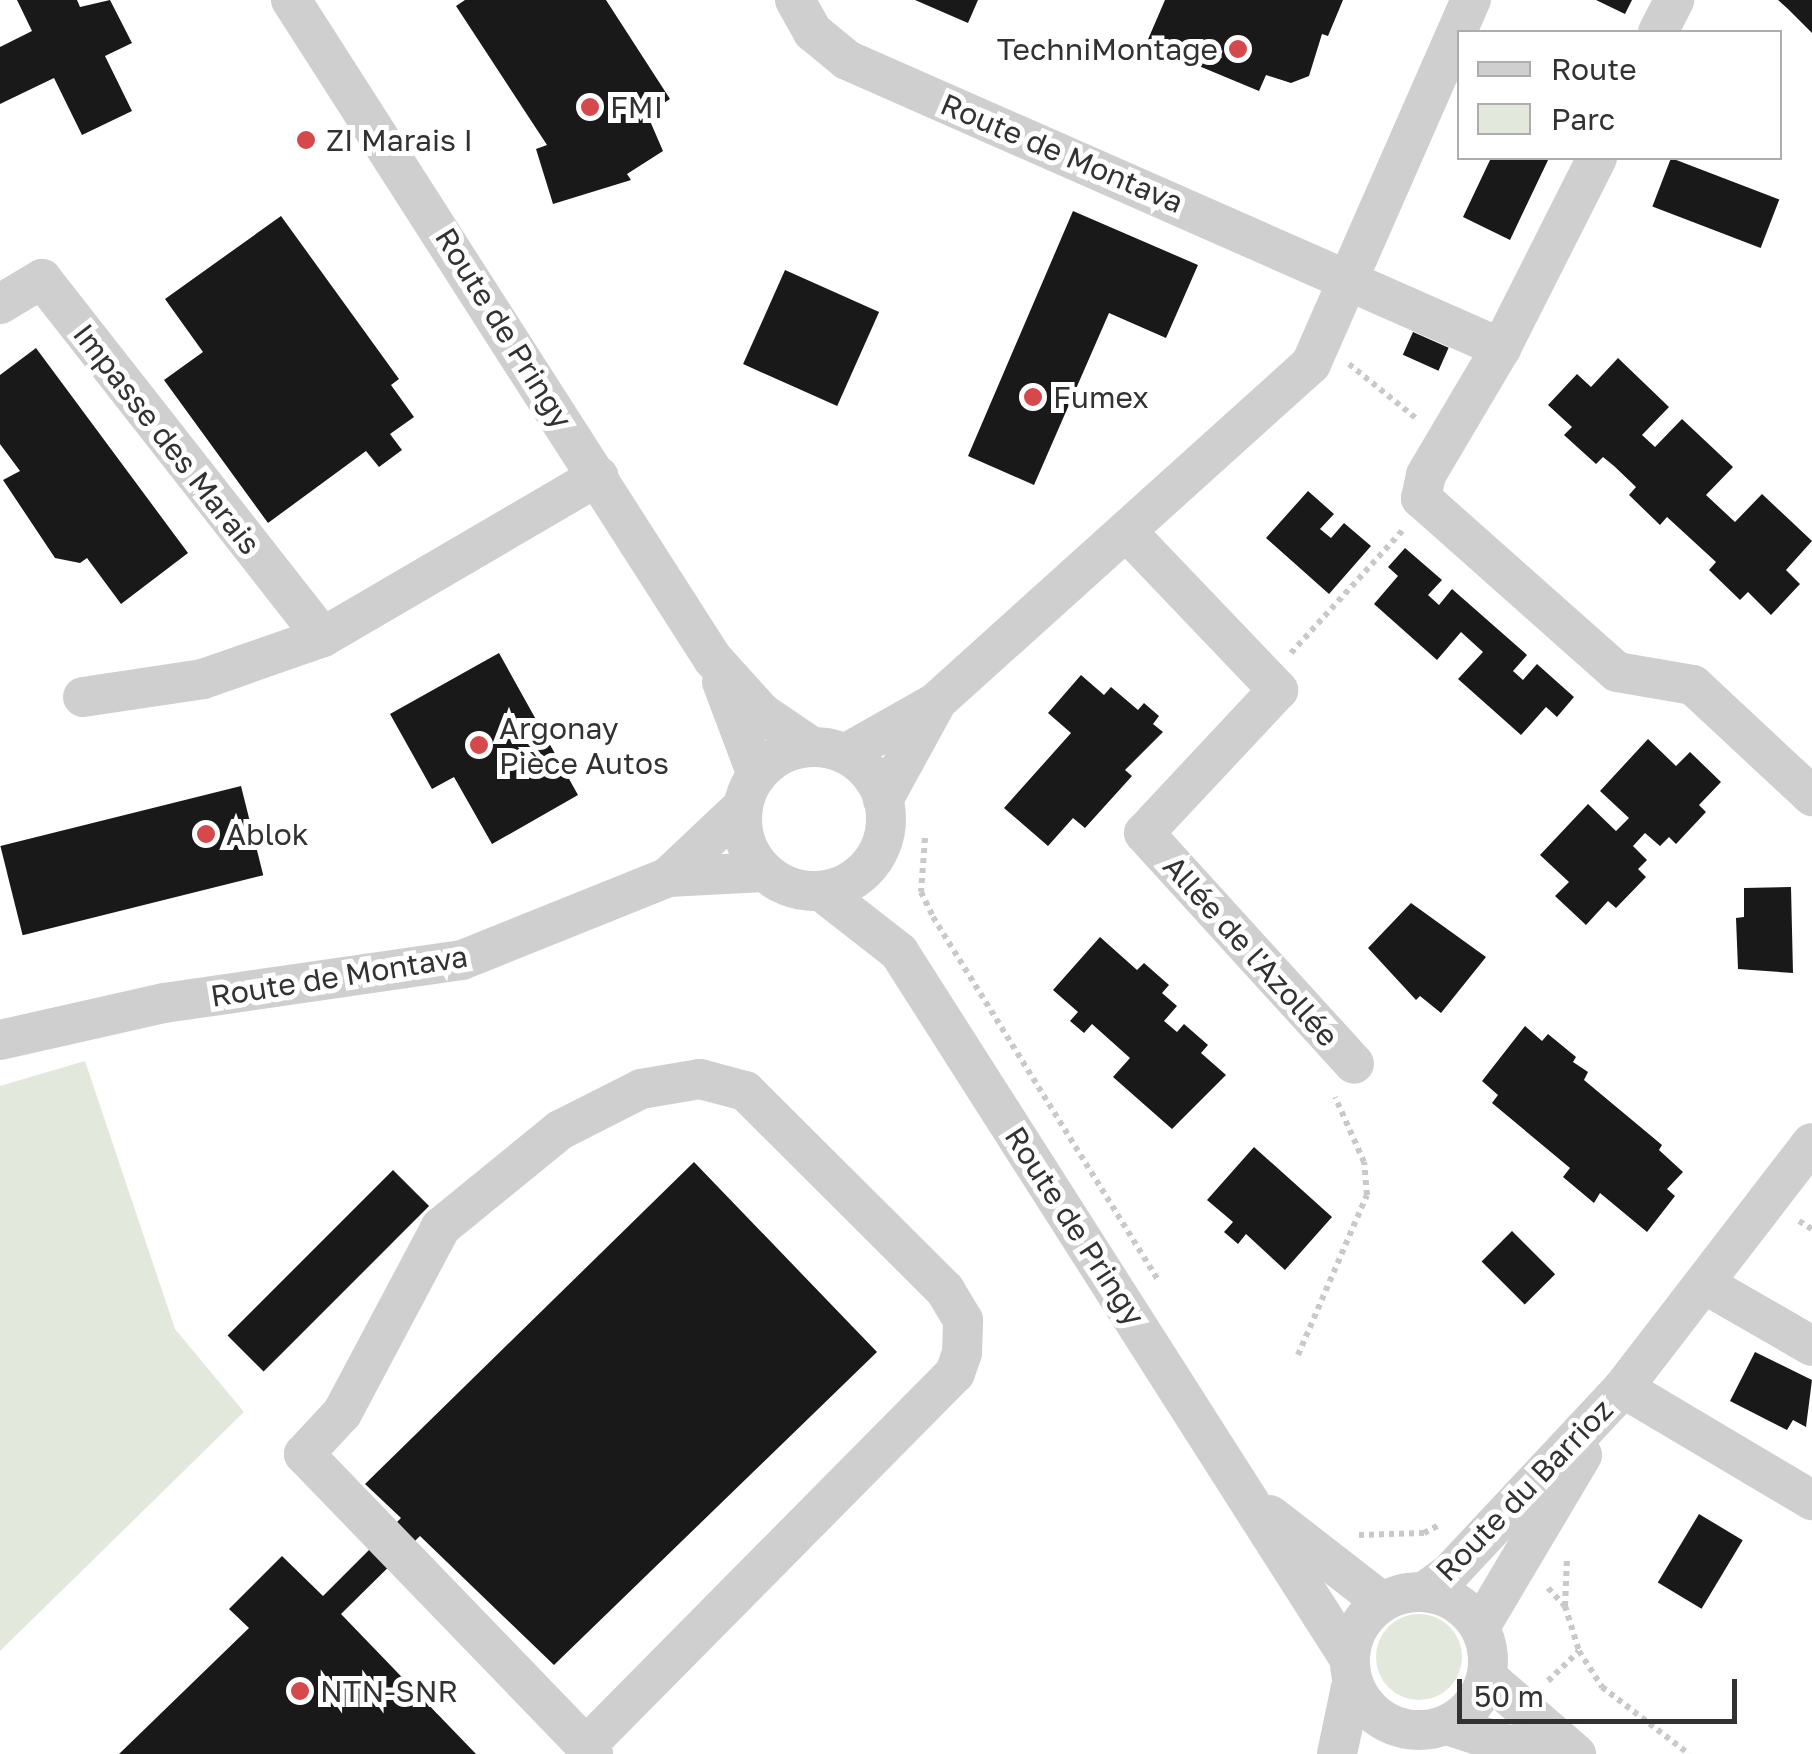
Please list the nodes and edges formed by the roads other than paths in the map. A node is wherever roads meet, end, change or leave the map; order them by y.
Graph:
1 (290, 0) edge
2 (795, 0) edge
3 (1471, 0) edge
4 (1674, 0) edge
5 (1458, 30) edge
6 (1659, 30) edge
7 (1457, 33) edge
8 (1596, 160) edge
9 (1352, 278) junction
10 (0, 304) edge
11 (1501, 348) junction
12 (598, 476) junction
13 (1127, 532) junction
14 (322, 637) junction
15 (713, 660) junction
16 (83, 697) dead end
17 (936, 704) junction
18 (828, 750) junction
19 (749, 791) junction
20 (1812, 796) edge
21 (884, 800) junction
22 (872, 862) junction
23 (764, 872) junction
24 (668, 877) junction
25 (821, 891) junction
26 (899, 952) junction
27 (0, 1040) edge
28 (1354, 1064) road end
29 (1812, 1143) edge
30 (1706, 1284) junction
31 (1812, 1346) edge
32 (1623, 1388) junction
33 (1252, 1500) junction
34 (1812, 1500) edge
35 (1424, 1592) junction
36 (1382, 1602) junction
37 (1480, 1627) junction
38 (1350, 1670) junction
39 (1487, 1677) junction
40 (1431, 1728) junction
41 (590, 1750) edge
42 (1337, 1754) edge
43 (1378, 1754) edge
44 (1536, 1754) edge
45 (1576, 1754) edge

1 - 12 street, Route de Pringy
2 - 9 street, Route de Montava
3 - 5 street
4 - 6 street
7 - 9 street
8 - 11 street
9 - 11 street, Route de Montava
9 - 13 street
10 - 14 street, Impasse des Marais
11 - 20 street
12 - 14 street
12 - 15 street, Route de Pringy
13 - 17 street
13 - 28 street, Allée de l'Azollée
14 - 16 street
15 - 18 street, Route de Pringy
15 - 19 street, Route de Pringy
17 - 18 street
17 - 21 street
18 - 19 street
18 - 21 street
19 - 23 street
19 - 24 street, Route de Montava
21 - 22 street
22 - 25 street
22 - 26 street, Route de Pringy
23 - 24 street, Route de Montava
23 - 25 street
24 - 27 street, Route de Montava
25 - 26 street, Route de Pringy
26 - 33 street, Route de Pringy
29 - 30 street, Route du Barrioz
30 - 31 street
30 - 32 street, Route du Barrioz
32 - 34 street
32 - 35 street, Route du Barrioz
32 - 37 street, Route du Barrioz
33 - 36 street, Route de Pringy
33 - 38 street, Route de Pringy
35 - 36 street
35 - 37 street
36 - 38 street
37 - 39 street
38 - 40 street
38 - 42 street
39 - 40 street
39 - 45 street
40 - 43 street
40 - 44 street
41 - 41 street

